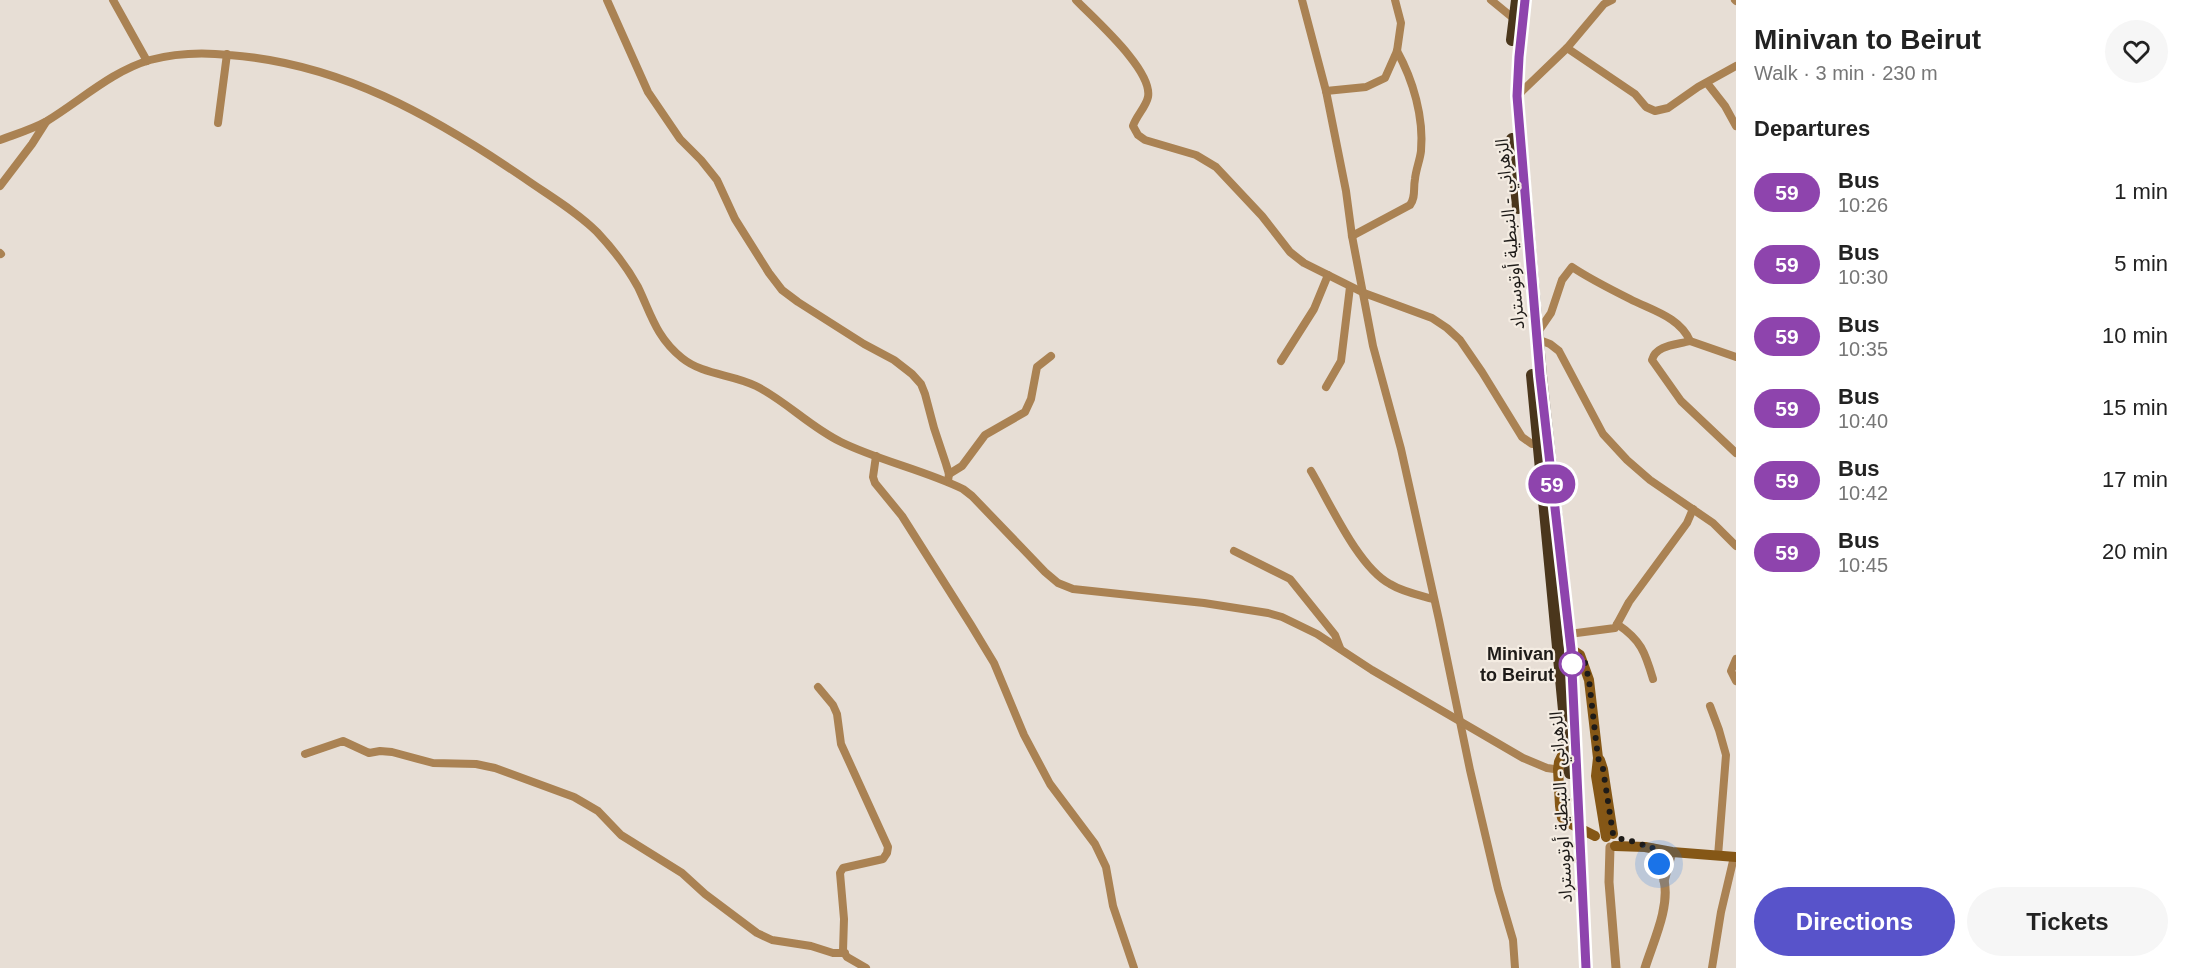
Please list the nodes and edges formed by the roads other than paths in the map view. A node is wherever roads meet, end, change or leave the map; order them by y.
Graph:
1 (113, 0) edge
2 (607, 0) edge
3 (1076, 0) edge
4 (1302, 0) edge
5 (1395, 0) edge
6 (1491, 0) edge
7 (1517, 0) edge
8 (1525, 0) edge
9 (1612, 0) edge
10 (1513, 18) junction
11 (1568, 48) junction
12 (1397, 51) junction
13 (227, 54) junction
14 (147, 61) junction
15 (1736, 66) edge
16 (1707, 83) junction
17 (1326, 91) junction
18 (1517, 96) junction
19 (46, 121) junction
20 (218, 123) dead end
21 (1736, 126) edge
22 (0, 140) edge
23 (0, 186) edge
24 (1352, 236) junction
25 (1328, 275) junction
26 (1350, 287) junction
27 (1364, 293) junction
28 (1690, 341) junction
29 (1536, 343) junction
30 (1051, 356) dead end
31 (1736, 357) edge
32 (1281, 361) dead end
33 (1536, 376) junction
34 (1326, 387) dead end
35 (1539, 444) junction
36 (1736, 453) edge
37 (876, 456) junction
38 (1311, 471) dead end
39 (948, 478) junction
40 (1693, 509) junction
41 (1736, 546) edge
42 (1234, 551) dead end
43 (1434, 599) junction
44 (1617, 624) junction
45 (1569, 634) junction
46 (1340, 648) junction
47 (1571, 649) junction
48 (1736, 659) edge
49 (1653, 679) dead end
50 (1736, 681) edge
51 (818, 687) dead end
52 (1710, 706) dead end
53 (1461, 722) junction
54 (305, 754) dead end
55 (1564, 770) junction
56 (1608, 840) junction
57 (1649, 848) junction
58 (1672, 852) junction
59 (1718, 856) junction
60 (1735, 857) edge
61 (1665, 881) junction
62 (844, 954) junction
63 (866, 968) edge
64 (1134, 968) edge
65 (1515, 968) edge
66 (1579, 968) edge
67 (1586, 968) edge
68 (1616, 968) edge
69 (1646, 968) edge
70 (1712, 968) edge

1 - 14 street
2 - 39 street
3 - 25 street
4 - 17 street
5 - 12 street
6 - 10 street
7 - 10 highway, الزهراني - النبطية أوتوستراد
8 - 18 highway, الزهراني - النبطية أوتوستراد
9 - 11 street
10 - 29 highway, الزهراني - النبطية أوتوستراد
11 - 16 street
11 - 18 street
12 - 17 street
12 - 24 street
13 - 14 street
13 - 20 street
13 - 37 street
14 - 19 street
15 - 16 street
16 - 21 street
17 - 24 street
18 - 29 highway, الزهراني - النبطية أوتوستراد
19 - 22 street
19 - 23 street
24 - 27 street
25 - 26 street
25 - 32 street
26 - 27 street
26 - 34 street
27 - 35 street
27 - 43 street
28 - 29 street
28 - 31 street
28 - 36 street
29 - 33 highway, الزهراني - النبطية أوتوستراد
29 - 40 street
30 - 39 street
33 - 35 highway, الزهراني - النبطية أوتوستراد
33 - 45 highway, الزهراني - النبطية أوتوستراد
35 - 55 highway, الزهراني - النبطية أوتوستراد
37 - 39 street
37 - 64 street
38 - 43 street
39 - 46 street
40 - 41 street
40 - 44 street
42 - 46 street
43 - 53 street
44 - 45 street
44 - 49 street
45 - 47 highway, الزهراني - النبطية أوتوستراد
46 - 53 street
47 - 56 main road
47 - 67 highway, الزهراني - النبطية أوتوستراد
48 - 50 street
51 - 62 street
52 - 59 street
53 - 55 street
53 - 65 street
54 - 62 street
55 - 56 main road, bridge
55 - 66 highway, الزهراني - النبطية أوتوستراد
56 - 57 main road
56 - 68 street
57 - 58 main road
57 - 61 street
58 - 59 main road
58 - 61 street
59 - 60 main road
60 - 70 street
61 - 69 street
62 - 63 street

